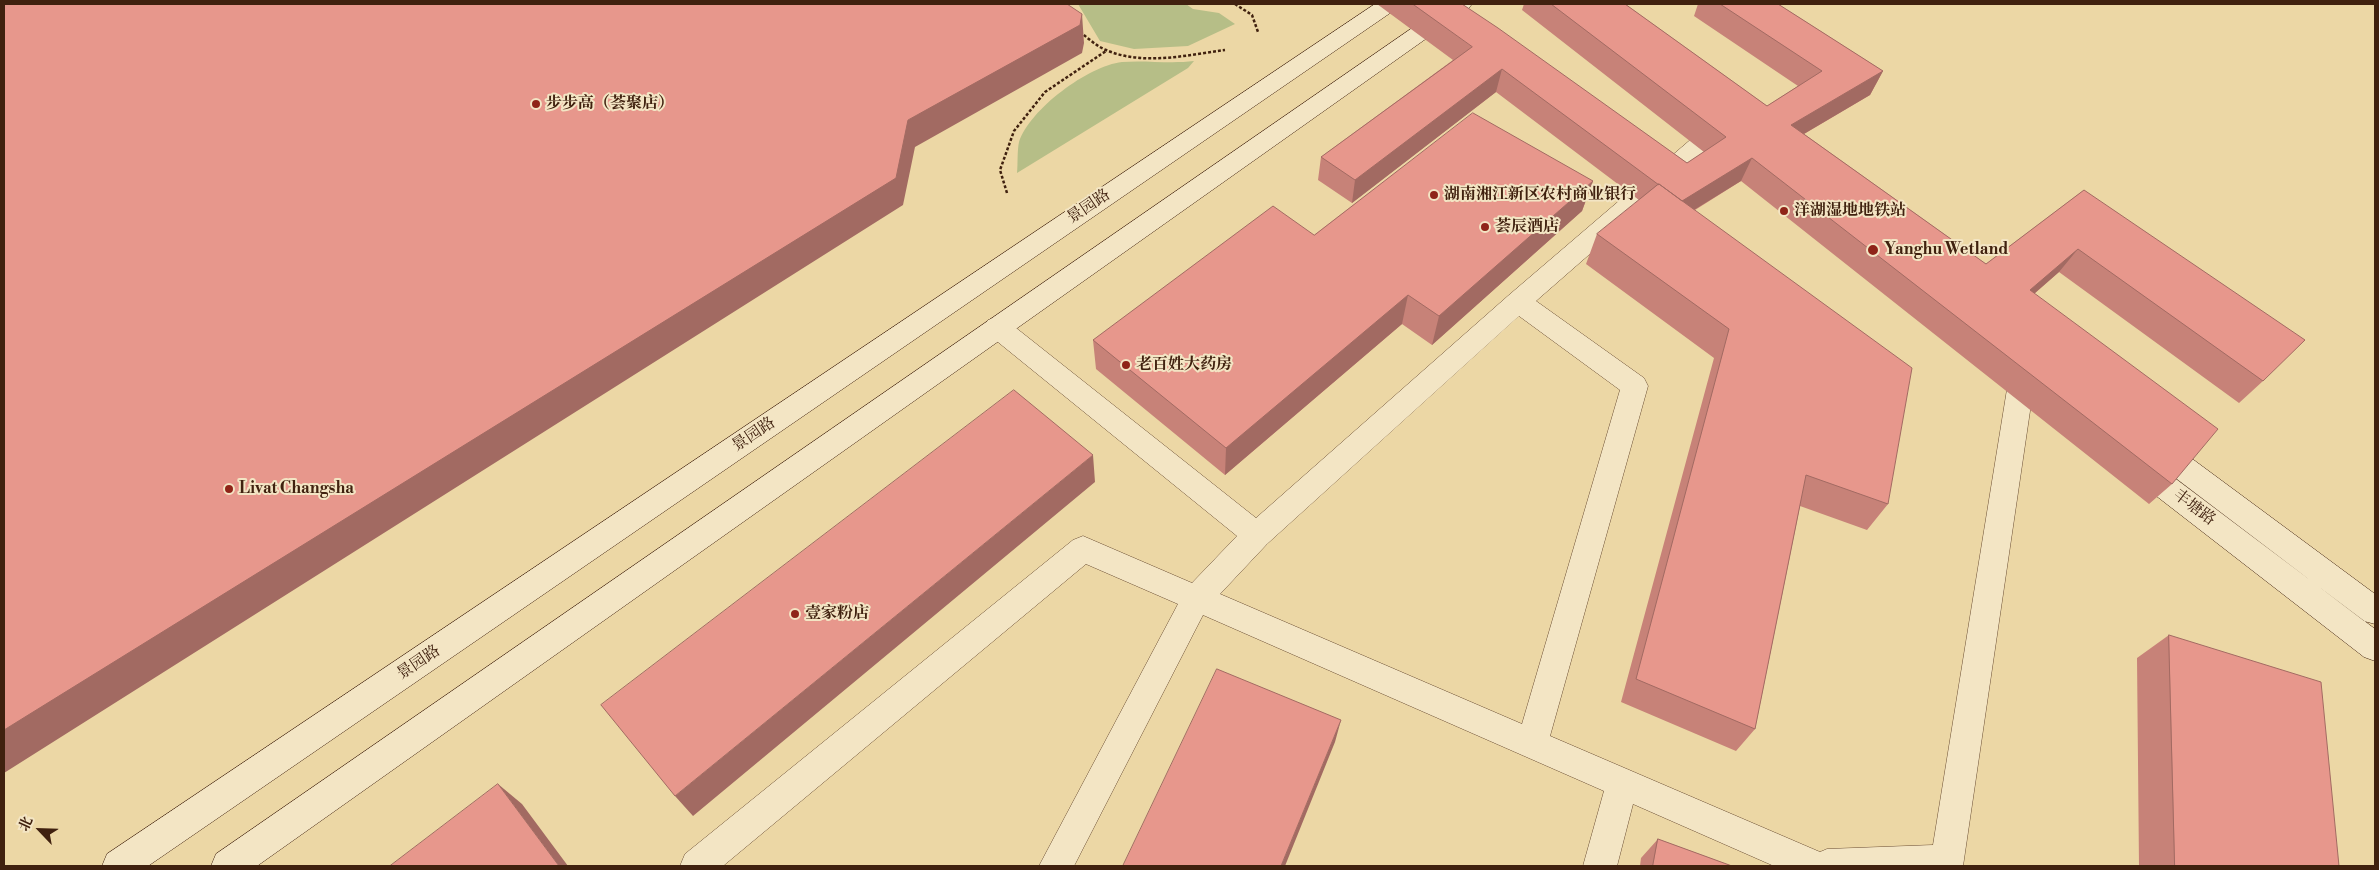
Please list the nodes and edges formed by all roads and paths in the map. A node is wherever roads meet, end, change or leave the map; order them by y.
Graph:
1 (1235, 4) edge
2 (1389, 4) edge
3 (1461, 4) edge
4 (1074, 27) edge
5 (1258, 32) dead end
6 (1225, 50) dead end
7 (1106, 51) junction
8 (1714, 130) edge
9 (1007, 193) dead end
10 (1518, 302) junction
11 (997, 327) junction
12 (2046, 395) edge
13 (1257, 535) junction
14 (1197, 598) junction
15 (2375, 611) edge
16 (2375, 647) edge
17 (1532, 745) junction
18 (1622, 784) junction
19 (1946, 864) edge
20 (119, 866) edge
21 (228, 866) edge
22 (697, 866) edge
23 (1056, 866) edge
24 (1600, 866) edge
25 (1813, 866) edge
26 (1827, 866) edge

1 - 5 path
2 - 20 street, 景园路
3 - 11 street
4 - 7 path
6 - 7 path
7 - 9 path
8 - 10 street
10 - 13 street
10 - 17 street
11 - 13 street
11 - 21 street
12 - 19 street
13 - 14 street
14 - 17 street
14 - 22 street
14 - 23 street
15 - 16 street, 丰塘路
17 - 18 street
18 - 24 street
18 - 25 street
19 - 26 street

